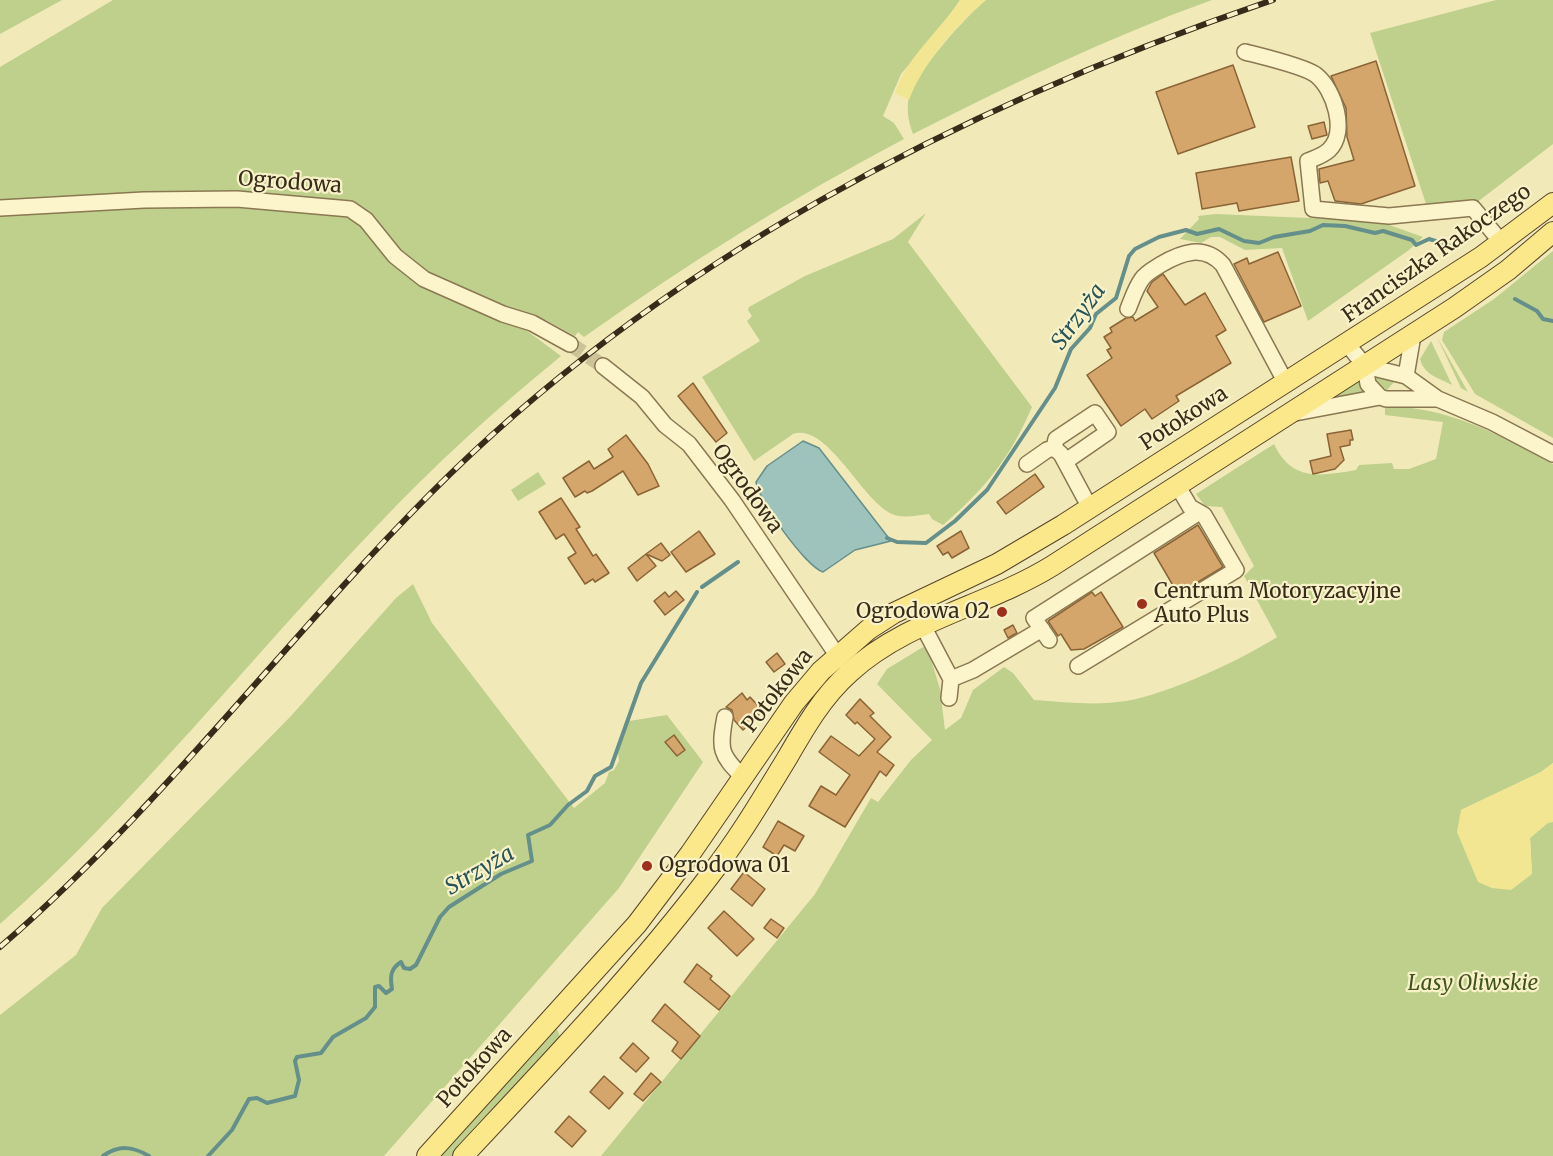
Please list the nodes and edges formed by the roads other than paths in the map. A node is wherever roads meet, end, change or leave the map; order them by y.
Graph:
1 (1245, 52) dead end
2 (1553, 203) edge
3 (0, 208) edge
4 (1553, 232) edge
5 (1502, 243) junction
6 (1128, 309) dead end
7 (1413, 335) junction
8 (570, 344) tunnel mouth
9 (1348, 345) junction
10 (603, 366) tunnel mouth
11 (1365, 366) junction
12 (1406, 376) junction
13 (1286, 382) junction
14 (1380, 397) junction
15 (1437, 399) junction
16 (1292, 413) junction
17 (1231, 417) junction
18 (1246, 442) junction
19 (1054, 448) junction
20 (1553, 454) edge
21 (1066, 461) junction
22 (1027, 464) dead end
23 (1177, 485) junction
24 (1090, 507) junction
25 (1198, 513) junction
26 (911, 604) junction
27 (923, 626) junction
28 (837, 655) junction
29 (1078, 666) dead end
30 (951, 679) junction
31 (949, 698) dead end
32 (725, 717) dead end
33 (743, 777) junction
34 (555, 1016) junction
35 (575, 1036) junction
36 (427, 1156) edge
37 (463, 1156) edge

1 - 5 street
2 - 5 main road, Franciszka Rakoczego
3 - 8 street, Ogrodowa
4 - 7 main road
5 - 9 main road, Franciszka Rakoczego
6 - 13 street
7 - 11 main road
7 - 12 street
9 - 11 street
9 - 13 main road, Potokowa
10 - 28 street, Ogrodowa
11 - 12 street, Potokowa
11 - 14 street
11 - 16 main road, Potokowa
12 - 15 street, Potokowa
13 - 17 main road, Potokowa
14 - 15 street, Potokowa
14 - 16 street, Potokowa
15 - 20 street, Potokowa
16 - 18 main road, Potokowa
17 - 18 main road
17 - 24 main road, Potokowa
18 - 23 main road, Potokowa
19 - 21 street
19 - 21 street
19 - 22 street
21 - 24 street
23 - 25 street
23 - 27 main road, Potokowa
24 - 26 main road, Potokowa
25 - 29 street
25 - 30 street
26 - 27 main road
26 - 28 main road, Potokowa
27 - 30 street
27 - 35 main road, Potokowa
28 - 33 main road, Potokowa
30 - 31 street
32 - 33 street
33 - 34 main road, Potokowa
34 - 35 main road
34 - 36 main road, Potokowa
35 - 37 main road, Potokowa

